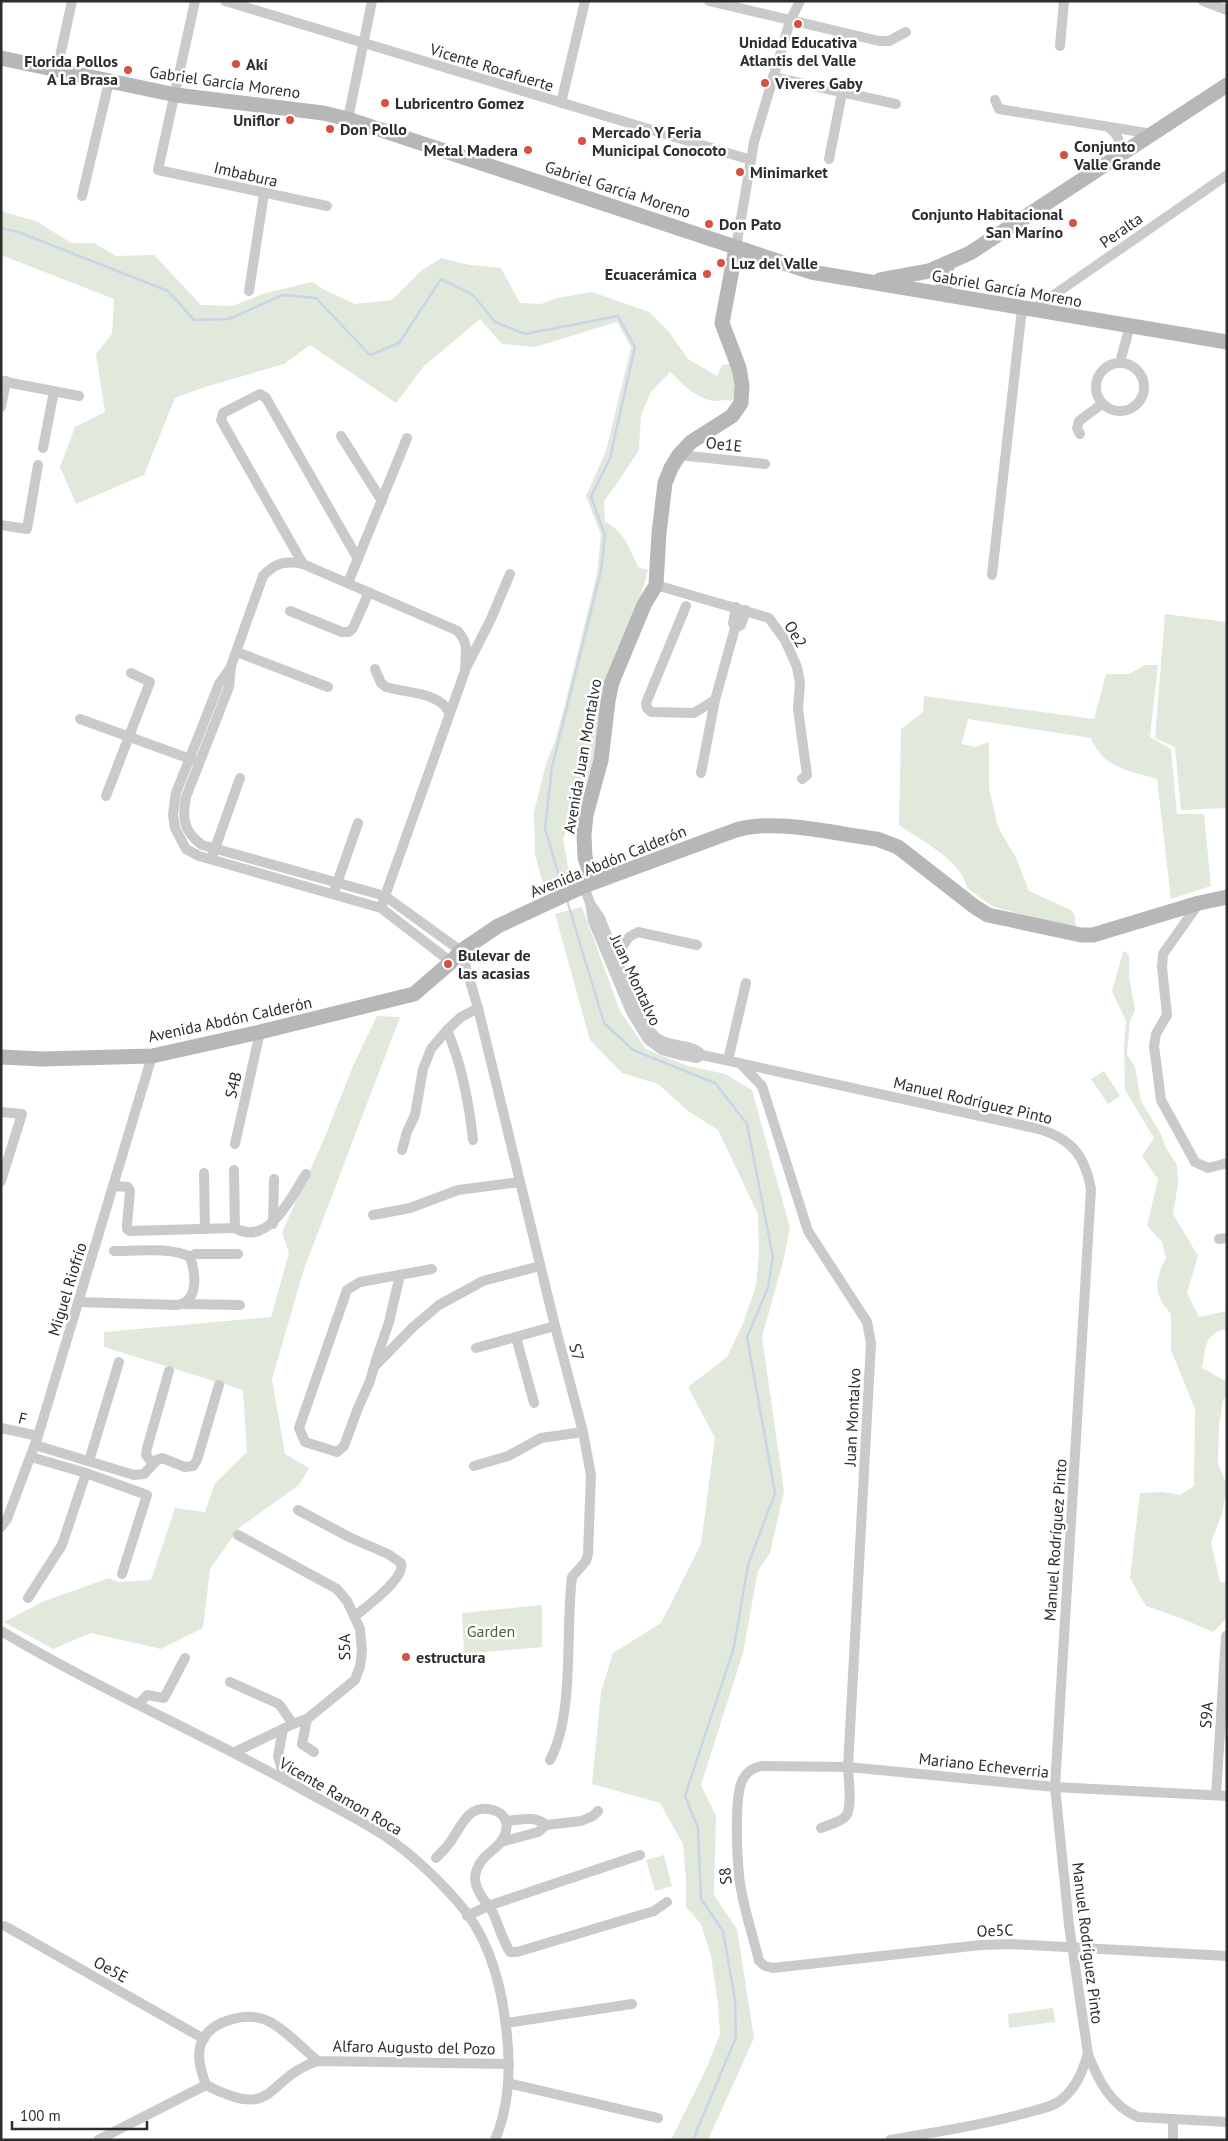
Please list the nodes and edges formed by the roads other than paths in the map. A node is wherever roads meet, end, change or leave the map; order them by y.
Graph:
1 (72, 1) edge
2 (195, 1) edge
3 (225, 1) edge
4 (372, 1) edge
5 (584, 1) edge
6 (709, 1) edge
7 (800, 1) edge
8 (1064, 1) edge
9 (1204, 1) edge
10 (1227, 10) edge
11 (790, 21) junction
12 (906, 32) dead end
13 (363, 44) junction
14 (1060, 46) dead end
15 (1, 58) edge
16 (57, 70) junction
17 (774, 77) junction
18 (109, 82) junction
19 (1227, 85) edge
20 (842, 93) junction
21 (176, 95) junction
22 (995, 100) dead end
23 (561, 103) junction
24 (896, 104) dead end
25 (348, 119) junction
26 (1108, 128) junction
27 (1153, 134) junction
28 (1120, 153) junction
29 (829, 159) dead end
30 (751, 160) junction
31 (1227, 174) edge
32 (264, 194) junction
33 (82, 196) dead end
34 (328, 206) dead end
35 (736, 248) junction
36 (948, 264) junction
37 (851, 280) junction
38 (249, 291) dead end
39 (947, 295) junction
40 (1027, 309) junction
41 (1130, 326) junction
42 (1227, 342) edge
43 (1120, 362) junction
44 (3, 381) edge
45 (54, 391) junction
46 (79, 396) dead end
47 (1102, 404) junction
48 (1, 407) edge
49 (1080, 434) dead end
50 (341, 436) dead end
51 (407, 438) dead end
52 (43, 448) dead end
53 (679, 455) junction
54 (765, 464) dead end
55 (38, 466) dead end
56 (382, 501) junction
57 (1, 525) edge
58 (358, 559) junction
59 (303, 564) junction
60 (510, 574) dead end
61 (992, 575) dead end
62 (348, 583) junction
63 (656, 585) junction
64 (369, 592) junction
65 (686, 606) dead end
66 (741, 609) junction
67 (290, 611) dead end
68 (237, 652) junction
69 (374, 669) dead end
70 (465, 671) junction
71 (130, 674) dead end
72 (328, 687) dead end
73 (715, 700) junction
74 (449, 712) junction
75 (694, 713) junction
76 (80, 719) dead end
77 (710, 726) junction
78 (205, 733) junction
79 (128, 736) junction
80 (189, 758) junction
81 (199, 763) junction
82 (702, 773) dead end
83 (240, 778) dead end
84 (802, 779) dead end
85 (106, 796) dead end
86 (358, 823) dead end
87 (214, 848) junction
88 (212, 860) junction
89 (272, 864) junction
90 (270, 876) junction
91 (337, 882) junction
92 (584, 886) junction
93 (334, 895) junction
94 (385, 896) junction
95 (1227, 897) edge
96 (590, 903) junction
97 (1199, 903) junction
98 (381, 908) junction
99 (697, 945) dead end
100 (616, 956) junction
101 (456, 957) junction
102 (746, 983) dead end
103 (478, 1008) junction
104 (447, 1030) junction
105 (260, 1032) junction
106 (702, 1055) junction
107 (152, 1056) junction
108 (1, 1058) edge
109 (728, 1060) junction
110 (739, 1062) junction
111 (1, 1112) edge
112 (473, 1140) dead end
113 (235, 1144) dead end
114 (402, 1150) dead end
115 (1227, 1163) edge
116 (234, 1170) dead end
117 (204, 1173) dead end
118 (306, 1174) dead end
119 (274, 1179) dead end
120 (1, 1181) edge
121 (520, 1182) junction
122 (113, 1186) junction
123 (373, 1215) dead end
124 (273, 1224) junction
125 (235, 1228) junction
126 (204, 1229) junction
127 (114, 1251) dead end
128 (238, 1254) dead end
129 (190, 1257) junction
130 (540, 1266) junction
131 (432, 1269) dead end
132 (400, 1275) junction
133 (78, 1302) junction
134 (185, 1304) junction
135 (240, 1305) dead end
136 (389, 1322) junction
137 (555, 1326) junction
138 (406, 1334) junction
139 (516, 1337) junction
140 (476, 1348) dead end
141 (118, 1362) dead end
142 (374, 1367) junction
143 (169, 1370) dead end
144 (219, 1385) dead end
145 (534, 1403) dead end
146 (1, 1428) edge
147 (583, 1432) junction
148 (36, 1441) junction
149 (31, 1457) junction
150 (89, 1461) junction
151 (154, 1464) junction
152 (474, 1466) dead end
153 (86, 1473) junction
154 (298, 1510) dead end
155 (3, 1521) edge
156 (238, 1535) dead end
157 (122, 1574) dead end
158 (28, 1598) dead end
159 (355, 1616) junction
160 (1, 1631) edge
161 (1226, 1636) edge
162 (185, 1658) dead end
163 (230, 1682) dead end
164 (139, 1704) junction
165 (307, 1719) junction
166 (293, 1724) junction
167 (283, 1729) junction
168 (235, 1752) junction
169 (314, 1752) dead end
170 (550, 1760) dead end
171 (848, 1767) junction
172 (742, 1779) joint
173 (286, 1780) junction
174 (1055, 1787) junction
175 (1216, 1795) junction
176 (1227, 1796) edge
177 (598, 1810) dead end
178 (506, 1821) junction
179 (546, 1826) junction
180 (820, 1828) dead end
181 (501, 1842) junction
182 (640, 1855) dead end
183 (436, 1858) dead end
184 (667, 1902) dead end
185 (488, 1906) junction
186 (468, 1916) junction
187 (5, 1926) dead end
188 (1072, 1947) junction
189 (1227, 1956) edge
190 (765, 1966) joint
191 (632, 2004) dead end
192 (506, 2023) junction
193 (204, 2038) junction
194 (1088, 2054) junction
195 (318, 2061) junction
196 (509, 2064) junction
197 (508, 2083) junction
198 (206, 2085) junction
199 (658, 2118) dead end
200 (1173, 2119) junction
201 (1227, 2122) edge
202 (98, 2140) edge
203 (495, 2140) edge
204 (890, 2140) edge
205 (1172, 2140) edge

1 - 16 street
2 - 21 street
3 - 13 street, Vicente Rocafuerte
4 - 13 street
5 - 23 street
6 - 11 street
7 - 11 street, Avenida Juan Montalvo
8 - 14 street
9 - 10 street
11 - 12 street
11 - 17 street, Avenida Juan Montalvo
13 - 23 street, Vicente Rocafuerte
13 - 25 street
15 - 16 street, Gabriel García Moreno
16 - 18 street, Gabriel García Moreno
17 - 20 street
17 - 30 street, Avenida Juan Montalvo
18 - 21 street, Gabriel García Moreno
18 - 33 street
19 - 27 street
20 - 24 street
20 - 29 street
21 - 25 street, Gabriel García Moreno
21 - 32 street, Imbabura
22 - 26 street
23 - 30 street, Vicente Rocafuerte
25 - 35 street, Gabriel García Moreno
26 - 27 street
26 - 28 street
27 - 28 street
28 - 36 street
30 - 35 street, Avenida Juan Montalvo
31 - 40 street, Peralta
32 - 34 street, Imbabura
32 - 38 street
35 - 37 street, Gabriel García Moreno
35 - 53 street, Avenida Juan Montalvo
36 - 37 street
36 - 39 street
37 - 39 street, Gabriel García Moreno
39 - 40 street, Gabriel García Moreno
40 - 41 street, Gabriel García Moreno
40 - 61 street
41 - 42 street, Gabriel García Moreno
41 - 43 street
43 - 47 street
43 - 47 street
44 - 45 street
44 - 48 street
45 - 46 street
45 - 52 street
47 - 49 street
50 - 56 street
51 - 56 street
53 - 54 street, Oe1E
53 - 63 street, Avenida Juan Montalvo
55 - 57 street
56 - 58 street
58 - 59 street
58 - 62 street
59 - 62 street
59 - 68 street
60 - 70 street
62 - 64 street
63 - 66 street, Oe2
63 - 92 street, Avenida Juan Montalvo
64 - 67 street
64 - 70 street
65 - 75 street
66 - 73 street
66 - 84 street, Oe2
68 - 72 street
68 - 78 street
69 - 74 street
70 - 74 street
71 - 79 street
73 - 75 street
73 - 77 street
74 - 94 street
75 - 77 street
76 - 79 street
77 - 82 street
78 - 80 street
78 - 81 street
79 - 80 street
79 - 85 street
80 - 81 street
80 - 88 street
81 - 87 street
83 - 87 street
86 - 91 street
87 - 88 street
87 - 89 street
88 - 90 street
89 - 90 street
89 - 91 street
90 - 93 street
91 - 93 street
91 - 94 street
92 - 96 street, Juan Montalvo
92 - 97 street, Avenida Abdón Calderón
92 - 101 street, Avenida Abdón Calderón
93 - 98 street
94 - 98 street
94 - 101 street
95 - 97 street, Avenida Abdón Calderón
96 - 100 street, Juan Montalvo
96 - 106 street, Juan Montalvo
97 - 115 street
98 - 101 street
99 - 100 street
100 - 106 street, Juan Montalvo
101 - 103 street, S7
101 - 105 street, Avenida Abdón Calderón
102 - 109 street
103 - 104 street
103 - 121 street, S7
104 - 112 street
104 - 114 street
105 - 107 street, Avenida Abdón Calderón
105 - 113 street, S4B
106 - 109 street, Juan Montalvo
107 - 108 street, Avenida Abdón Calderón
107 - 122 street, Miguel Riofrío
109 - 110 street, Juan Montalvo
110 - 171 street, Juan Montalvo
110 - 174 street, Manuel Rodríguez Pinto
111 - 120 street
116 - 125 street
117 - 126 street
118 - 124 street
119 - 124 street
121 - 123 street
121 - 130 street, S7
122 - 126 street
122 - 133 street, Miguel Riofrío
124 - 125 street
125 - 126 street
127 - 129 street
128 - 129 street
129 - 134 street
130 - 137 street, S7
130 - 138 street
131 - 132 street
132 - 136 street
132 - 142 street
133 - 134 street
133 - 148 street, Miguel Riofrío
134 - 135 street
136 - 138 street
136 - 142 street
137 - 139 street
137 - 147 street, S7
138 - 142 street
139 - 140 street
139 - 145 street
141 - 150 street
143 - 151 street
144 - 151 street
146 - 148 street, F
147 - 152 street
147 - 170 street, S7
148 - 149 street, Miguel Riofrío
148 - 150 street, F
149 - 153 street
149 - 155 street, Miguel Riofrío
150 - 151 street, F
153 - 157 street
153 - 158 street
154 - 159 street
156 - 159 street, S5A
159 - 165 street, S5A
160 - 164 street, Vicente Ramon Roca
161 - 175 street, S9A
162 - 164 street
163 - 166 street
164 - 168 street, Vicente Ramon Roca
165 - 166 street, S5A
165 - 169 street
166 - 167 street, S5A
167 - 168 street, S5A
167 - 173 street
168 - 173 street, Vicente Ramon Roca
171 - 172 street, Mariano Echeverria
171 - 174 street, Mariano Echeverria
171 - 180 street, Juan Montalvo
172 - 190 street, S8
173 - 186 street, Vicente Ramon Roca
174 - 175 street, Mariano Echeverria
174 - 188 street, Manuel Rodríguez Pinto
175 - 176 street, Mariano Echeverria
177 - 179 street
178 - 179 street
178 - 181 street
178 - 183 street
179 - 181 street
181 - 185 street
182 - 185 street
184 - 185 street
185 - 186 street
186 - 192 street, Vicente Ramon Roca
187 - 193 street, Oe5E
188 - 189 street, Oe5C
188 - 190 street, Oe5C
188 - 194 street, Manuel Rodríguez Pinto
191 - 192 street
192 - 196 street, Vicente Ramon Roca
193 - 195 street, Alfaro Augusto del Pozo
193 - 198 street
194 - 200 street
194 - 204 street, Manuel Rodríguez Pinto
195 - 196 street, Alfaro Augusto del Pozo
195 - 198 street, Alfaro Augusto del Pozo
196 - 197 street, Vicente Ramon Roca
197 - 199 street
197 - 203 street, Vicente Ramon Roca
198 - 202 street
200 - 201 street
200 - 205 street

